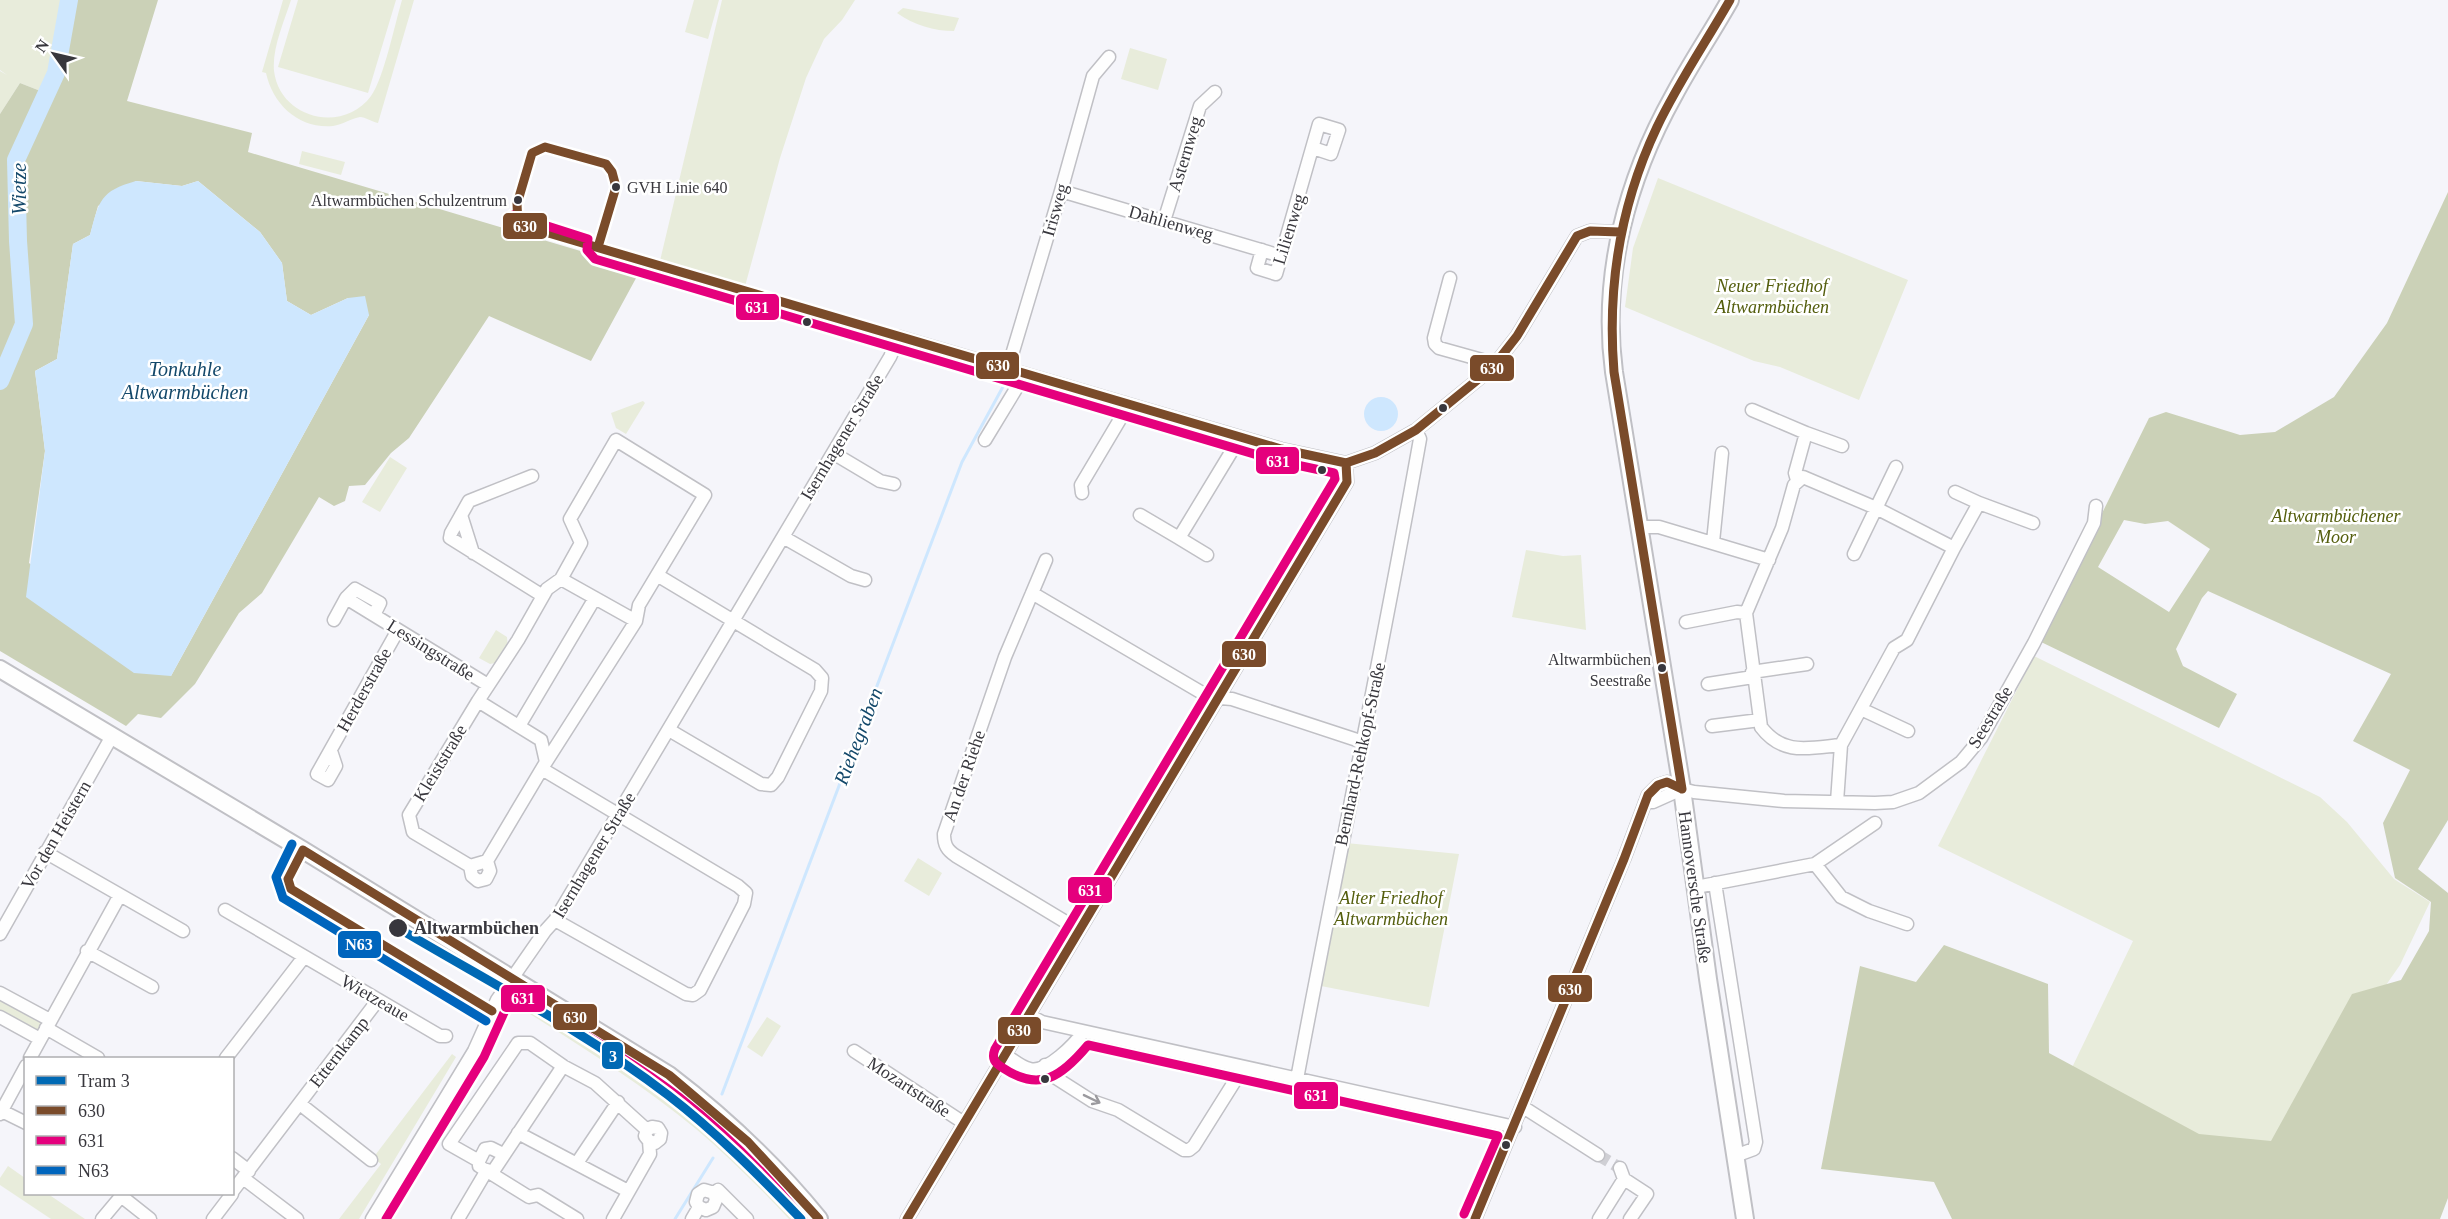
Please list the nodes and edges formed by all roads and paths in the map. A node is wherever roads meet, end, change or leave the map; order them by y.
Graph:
1 (1730, 0) edge
2 (1109, 57) dead end
3 (1215, 92) dead end
4 (1313, 148) dead end
5 (1061, 191) junction
6 (1164, 221) junction
7 (1620, 232) junction
8 (1262, 250) junction
9 (1281, 256) junction
10 (1450, 278) dead end
11 (1008, 368) junction
12 (1492, 368) junction
13 (1024, 374) junction
14 (1125, 404) junction
15 (1752, 410) dead end
16 (1416, 430) junction
17 (1806, 433) junction
18 (1239, 436) junction
19 (985, 440) dead end
20 (1842, 446) dead end
21 (833, 453) junction
22 (1722, 453) dead end
23 (1346, 463) junction
24 (1896, 467) dead end
25 (532, 476) dead end
26 (1797, 480) junction
27 (894, 484) dead end
28 (1955, 492) dead end
29 (1082, 493) dead end
30 (1979, 503) junction
31 (2096, 506) dead end
32 (1876, 508) junction
33 (1140, 515) dead end
34 (2033, 523) dead end
35 (1640, 527) junction
36 (783, 537) junction
37 (1179, 538) junction
38 (1713, 542) junction
39 (1954, 548) junction
40 (1854, 554) dead end
41 (1207, 555) dead end
42 (1046, 560) dead end
43 (1769, 560) junction
44 (657, 575) junction
45 (561, 579) junction
46 (865, 580) dead end
47 (1032, 593) junction
48 (543, 596) junction
49 (595, 598) junction
50 (1746, 613) junction
51 (334, 620) dead end
52 (636, 621) junction
53 (734, 622) junction
54 (1686, 622) dead end
55 (398, 630) junction
56 (1806, 664) dead end
57 (0, 669) edge
58 (1753, 674) junction
59 (1708, 684) dead end
60 (488, 685) junction
61 (1218, 698) junction
62 (478, 701) junction
63 (1861, 709) junction
64 (1760, 720) junction
65 (519, 726) junction
66 (1712, 726) dead end
67 (669, 730) junction
68 (1908, 731) dead end
69 (112, 736) junction
70 (1363, 742) junction
71 (1841, 745) junction
72 (331, 751) dead end
73 (544, 765) junction
74 (1682, 789) junction
75 (1837, 802) junction
76 (619, 815) junction
77 (1875, 823) dead end
78 (45, 852) junction
79 (1815, 864) junction
80 (1715, 883) junction
81 (1696, 886) junction
82 (120, 895) junction
83 (225, 910) dead end
84 (555, 920) junction
85 (1907, 924) dead end
86 (1079, 930) junction
87 (183, 931) dead end
88 (0, 934) edge
89 (87, 951) junction
90 (304, 957) junction
91 (513, 978) junction
92 (152, 987) dead end
93 (0, 993) edge
94 (378, 1000) junction
95 (1029, 1015) junction
96 (0, 1017) edge
97 (45, 1029) junction
98 (1083, 1032) junction
99 (446, 1036) dead end
100 (854, 1051) dead end
101 (1005, 1055) junction
102 (31, 1057) edge
103 (94, 1057) edge
104 (228, 1057) edge
105 (1045, 1065) junction
106 (562, 1066) junction
107 (1244, 1068) junction
108 (24, 1070) edge
109 (1297, 1079) junction
110 (618, 1102) junction
111 (300, 1104) junction
112 (1523, 1107) junction
113 (1, 1112) edge
114 (24, 1123) edge
115 (964, 1123) junction
116 (1515, 1127) junction
117 (518, 1133) junction
118 (503, 1154) junction
119 (1598, 1155) tunnel mouth
120 (1735, 1156) junction
121 (371, 1160) dead end
122 (577, 1163) junction
123 (234, 1166) edge
124 (486, 1168) junction
125 (238, 1183) edge
126 (628, 1191) junction
127 (122, 1195) edge
128 (230, 1195) edge
129 (102, 1219) edge
130 (150, 1219) edge
131 (213, 1219) edge
132 (297, 1219) edge
133 (372, 1219) edge
134 (458, 1219) edge
135 (577, 1219) edge
136 (613, 1219) edge
137 (692, 1219) edge
138 (747, 1219) edge
139 (819, 1219) edge
140 (907, 1219) edge
141 (1475, 1219) edge
142 (1599, 1219) edge
143 (1630, 1219) edge
144 (1745, 1219) edge

1 - 7 main road, Hannoversche Straße
2 - 5 street, Irisweg
3 - 6 street, Asternweg
4 - 9 street, Lilienweg
5 - 6 street, Dahlienweg
5 - 11 street, Irisweg
6 - 8 street, Dahlienweg
7 - 12 street, Isernhagener Straße
7 - 35 main road, Hannoversche Straße
8 - 9 street, Dahlienweg
8 - 9 street, Lilienweg
10 - 12 street
11 - 13 street, Isernhagener Straße
11 - 21 street, Isernhagener Straße
12 - 16 street, Isernhagener Straße
13 - 14 street, Isernhagener Straße
13 - 19 street
14 - 18 street, Isernhagener Straße
14 - 29 street
15 - 17 street
16 - 23 street, Isernhagener Straße
16 - 70 street, Bernhard-Rehkopf-Straße
17 - 20 street
17 - 26 street
18 - 23 street, Isernhagener Straße
18 - 37 street
21 - 27 street
21 - 36 street, Isernhagener Straße
22 - 38 street
23 - 61 street
24 - 32 street
25 - 48 street
26 - 32 street
26 - 43 street
28 - 30 street
30 - 34 street
30 - 39 street
31 - 75 street, Seestraße
32 - 39 street
32 - 40 street
33 - 37 street
35 - 38 street
35 - 74 main road, Hannoversche Straße
36 - 46 street
36 - 53 street, Isernhagener Straße
37 - 41 street
38 - 43 street
39 - 63 street
42 - 47 street, An der Riehe
43 - 50 street
44 - 45 street, Lessingstraße
44 - 52 street
44 - 53 street
45 - 48 street, Lessingstraße
45 - 49 street
47 - 61 street
47 - 86 street, An der Riehe
48 - 60 street, Lessingstraße
49 - 52 street
49 - 65 street
50 - 54 street
50 - 58 street
51 - 55 street, Lessingstraße
52 - 73 street
53 - 67 street, Isernhagener Straße
53 - 67 street
55 - 60 street, Lessingstraße
55 - 72 street, Herderstraße
56 - 58 street
57 - 69 main road
58 - 59 street
58 - 64 street
60 - 62 street, Lessingstraße
61 - 70 street
61 - 86 street
62 - 65 street, Lessingstraße
62 - 73 street, Kleiststraße
63 - 68 street
63 - 71 street
64 - 66 street
64 - 71 street
65 - 73 street, Lessingstraße
67 - 76 street, Isernhagener Straße
69 - 78 street, Vor den Heistern
69 - 91 main road
70 - 109 street, Bernhard-Rehkopf-Straße
71 - 75 street
73 - 76 street
74 - 75 street, Seestraße
74 - 81 main road, Hannoversche Straße
74 - 112 street
76 - 84 street, Isernhagener Straße
76 - 84 street
77 - 79 street
78 - 82 street
78 - 88 street, Vor den Heistern
79 - 80 street
79 - 85 street
80 - 81 street
80 - 120 street, Hannoversche Straße
81 - 120 main road, Hannoversche Straße
82 - 87 street
82 - 89 street
83 - 90 street, Wietzeaue
84 - 91 street, Isernhagener Straße
86 - 95 street
89 - 92 street
89 - 97 street
90 - 94 street, Wietzeaue
90 - 104 street
91 - 133 street, Isernhagener Straße
91 - 139 main road
93 - 97 street
94 - 99 street, Wietzeaue
94 - 111 street, Etternkamp
95 - 98 street
95 - 101 street
96 - 97 street
97 - 102 street
97 - 103 street
98 - 105 street
98 - 107 street
100 - 115 street, Mozartstraße
101 - 105 street
101 - 115 street
105 -> 107 street
106 - 110 street
106 - 117 street
106 - 124 street
107 - 109 street
108 - 113 street
109 - 116 street
110 - 122 street
110 - 126 street
111 - 121 street, Etternkamp
111 - 125 street, Etternkamp
112 - 116 street
112 - 119 street
113 - 114 street
115 - 140 street
116 - 141 street
117 - 118 street
117 - 122 street
118 - 124 street
118 - 124 street
120 - 144 main road, Hannoversche Straße
122 - 126 street
123 - 125 street
124 - 134 street
124 - 135 street
125 - 132 street
126 - 136 street
127 - 129 street
127 - 130 street
128 - 131 street, Etternkamp
137 - 138 street
142 - 143 street

